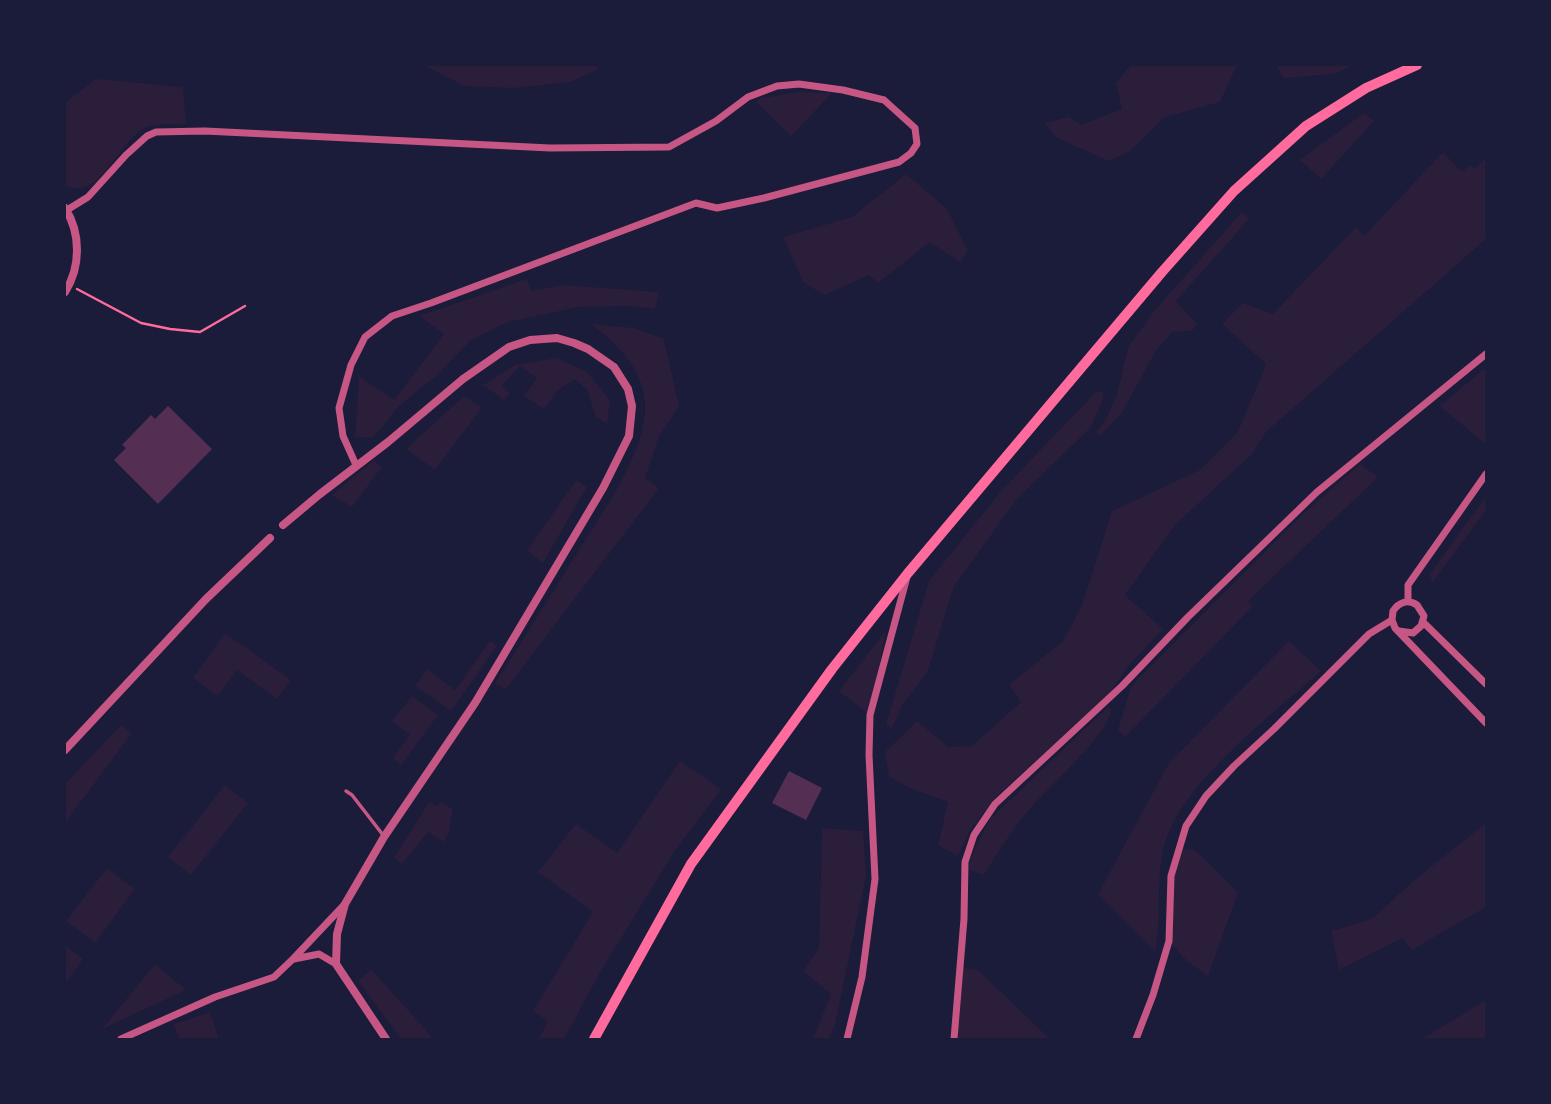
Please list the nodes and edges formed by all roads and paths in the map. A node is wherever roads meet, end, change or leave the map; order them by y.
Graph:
1 (1417, 65) edge
2 (66, 209) edge
3 (77, 289) dead end
4 (65, 292) edge
5 (245, 306) dead end
6 (1486, 354) edge
7 (356, 465) junction
8 (1486, 474) edge
9 (283, 525) dead end
10 (270, 538) dead end
11 (908, 573) junction
12 (1408, 601) junction
13 (1392, 620) junction
14 (1423, 622) junction
15 (1399, 631) junction
16 (1486, 684) edge
17 (1486, 723) edge
18 (65, 750) edge
19 (346, 791) dead end
20 (384, 837) junction
21 (345, 904) junction
22 (293, 959) junction
23 (336, 964) junction
24 (121, 1039) edge
25 (386, 1039) edge
26 (594, 1039) edge
27 (847, 1039) edge
28 (954, 1039) edge
29 (1136, 1039) edge

1 - 11 main road
2 - 4 street
2 - 7 street
3 - 5 path
6 - 28 street
7 - 9 street
7 - 20 street
8 - 12 street
10 - 18 street
11 - 26 main road
11 - 27 street
12 - 13 street
12 - 14 street
13 - 15 street
13 - 29 street
14 - 15 street
14 - 16 street
15 - 17 street
19 - 20 lane
20 - 21 street
21 - 22 street
21 - 23 street
22 - 23 street
22 - 24 street
23 - 25 street

